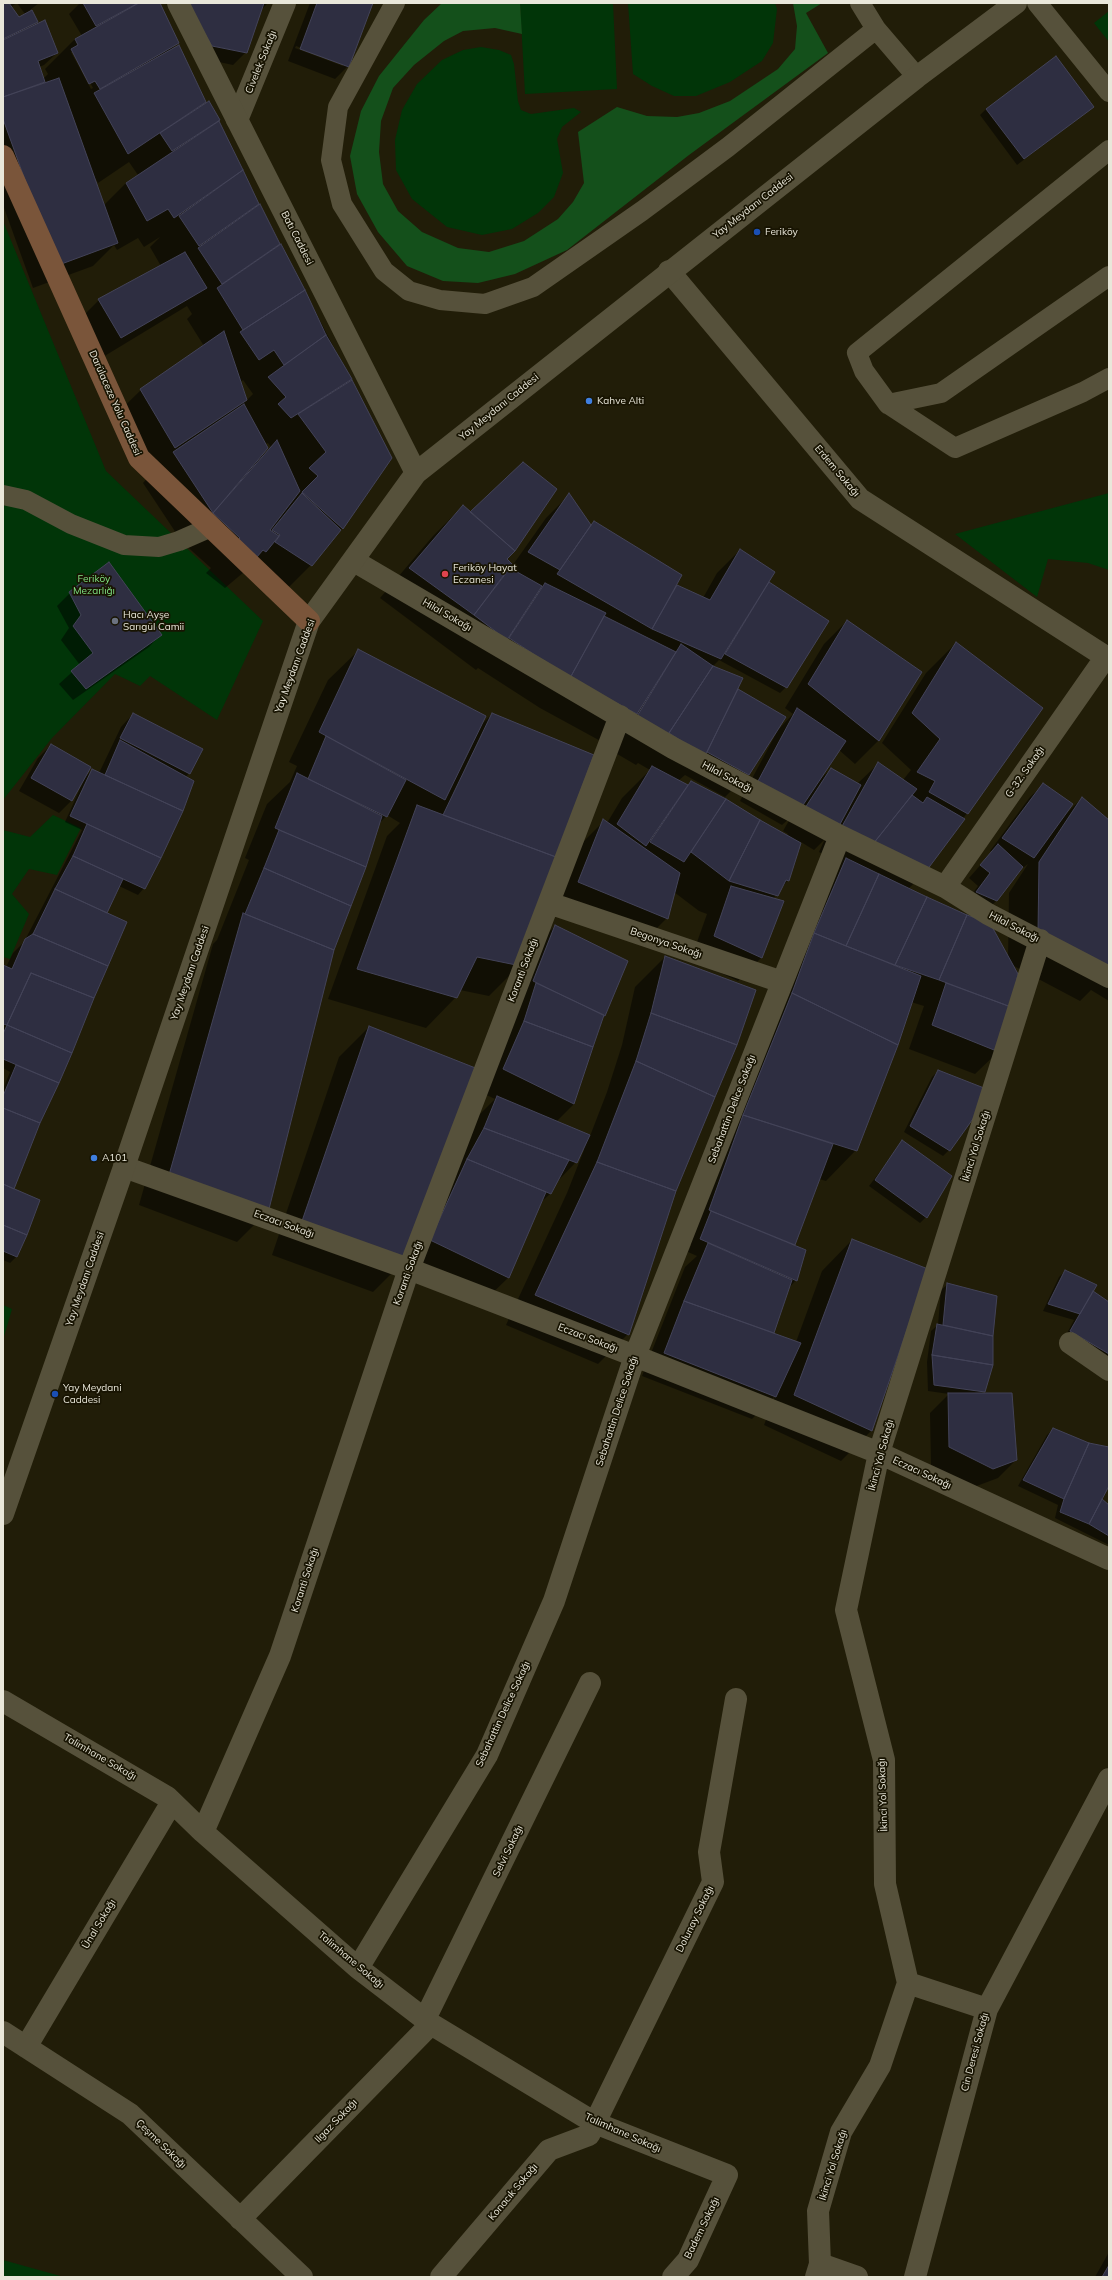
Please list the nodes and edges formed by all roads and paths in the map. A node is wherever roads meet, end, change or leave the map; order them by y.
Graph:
1 (178, 3) edge
2 (285, 3) edge
3 (395, 3) edge
4 (860, 3) edge
5 (1016, 3) edge
6 (1037, 3) edge
7 (876, 29) junction
8 (917, 77) junction
9 (1109, 92) edge
10 (237, 120) junction
11 (1109, 150) edge
12 (3, 156) edge
13 (669, 271) junction
14 (1109, 276) edge
15 (1109, 378) edge
16 (888, 404) junction
17 (416, 473) junction
18 (3, 495) edge
19 (211, 527) junction
20 (354, 561) junction
21 (309, 621) junction
22 (1107, 659) edge
23 (620, 716) junction
24 (840, 836) junction
25 (945, 887) junction
26 (549, 903) junction
27 (1040, 940) junction
28 (1109, 977) edge
29 (782, 982) junction
30 (124, 1167) junction
31 (409, 1269) junction
32 (1070, 1343) dead end
33 (635, 1356) junction
34 (1109, 1370) edge
35 (880, 1453) junction
36 (3, 1514) edge
37 (1109, 1559) edge
38 (590, 1683) dead end
39 (736, 1699) dead end
40 (3, 1701) edge
41 (1109, 1779) edge
42 (172, 1802) junction
43 (203, 1832) junction
44 (358, 1968) junction
45 (908, 1983) junction
46 (987, 2008) junction
47 (428, 2022) junction
48 (3, 2032) edge
49 (26, 2047) junction
50 (595, 2123) junction
51 (727, 2175) joint
52 (240, 2219) junction
53 (818, 2271) edge
54 (298, 2276) edge
55 (441, 2277) edge
56 (673, 2277) edge
57 (857, 2277) edge
58 (915, 2277) edge

1 - 10 street, Batı Caddesi
2 - 10 street, Civelek Sokağı
3 - 7 lane
4 - 7 lane
5 - 8 street, Yay Meydanı Caddesi
6 - 9 lane
7 - 8 lane
8 - 13 street, Yay Meydanı Caddesi
10 - 17 street, Batı Caddesi
11 - 16 lane
12 - 19 main road, Darülaceze Yolu Caddesi
13 - 17 street, Yay Meydanı Caddesi
13 - 22 street, Erdem Sokağı
14 - 16 lane
15 - 16 lane
17 - 20 street, Yay Meydanı Caddesi
18 - 19 lane
19 - 21 main road, Darülaceze Yolu Caddesi
20 - 21 street, Yay Meydanı Caddesi
20 - 23 street, Hilal Sokağı
21 - 30 street, Yay Meydanı Caddesi
22 - 25 street, G-32. Sokağı
23 - 24 street, Hilal Sokağı
23 - 26 street, Koranti Sokağı
24 - 25 street, Hilal Sokağı
24 - 29 street, Sebahattin Delice Sokağı
25 - 27 street, Hilal Sokağı
26 - 29 street, Begonya Sokağı
26 - 31 street, Koranti Sokağı
27 - 28 street, Hilal Sokağı
27 - 35 street, İkinci Yol Sokağı
29 - 33 street, Sebahattin Delice Sokağı
30 - 31 street, Eczacı Sokağı
30 - 36 street, Yay Meydanı Caddesi
31 - 33 street, Eczacı Sokağı
31 - 43 street, Koranti Sokağı
32 - 34 street
33 - 35 street, Eczacı Sokağı
33 - 44 street, Sebahattin Delice Sokağı
35 - 37 street, Eczacı Sokağı
35 - 45 street, İkinci Yol Sokağı
38 - 47 street, Selvi Sokağı
39 - 50 street, Dolunay Sokağı
40 - 42 street, Talimhane Sokağı
41 - 46 street, Cin Deresi Sokağı
42 - 43 street, Talimhane Sokağı
42 - 49 street, Ünal Sokağı
43 - 44 street, Talimhane Sokağı
44 - 47 street, Talimhane Sokağı
45 - 46 street
45 - 53 street, İkinci Yol Sokağı
46 - 58 street, Cin Deresi Sokağı
47 - 50 street, Talimhane Sokağı
47 - 52 street, Ilgaz Sokağı
48 - 49 street, Çeşme Sokağı
49 - 52 street, Çeşme Sokağı
50 - 51 street, Talimhane Sokağı
50 - 55 street, Konacık Sokağı
51 - 56 street, Badem Sokağı
52 - 54 street, Çeşme Sokağı
53 - 57 street, İkinci Yol Sokağı

